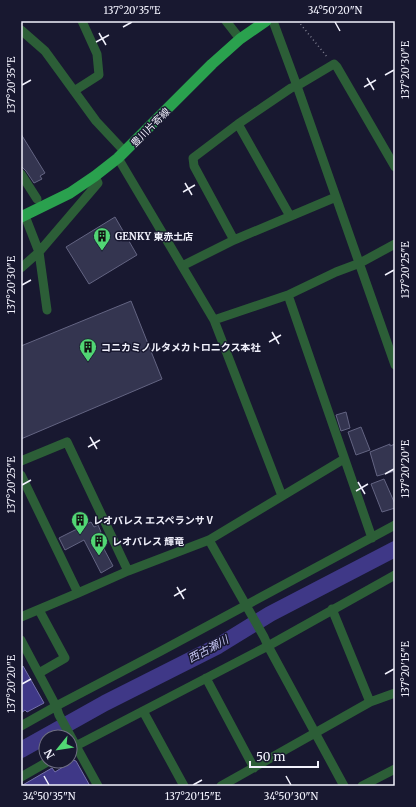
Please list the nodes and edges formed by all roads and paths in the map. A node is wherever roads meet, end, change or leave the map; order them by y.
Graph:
1 (82, 21) edge
2 (226, 21) edge
3 (266, 21) edge
4 (273, 21) edge
5 (298, 21) edge
6 (21, 30) edge
7 (240, 39) junction
8 (334, 64) junction
9 (297, 86) junction
10 (74, 91) junction
11 (238, 124) junction
12 (122, 155) junction
13 (395, 167) edge
14 (21, 174) edge
15 (95, 176) junction
16 (336, 197) junction
17 (37, 199) dead end
18 (23, 216) edge
19 (290, 216) junction
20 (234, 240) junction
21 (395, 244) edge
22 (39, 252) junction
23 (360, 263) junction
24 (182, 266) junction
25 (21, 268) edge
26 (288, 295) junction
27 (47, 310) dead end
28 (214, 320) junction
29 (395, 365) edge
30 (344, 459) junction
31 (21, 461) edge
32 (21, 475) edge
33 (282, 496) junction
34 (395, 525) edge
35 (372, 538) junction
36 (209, 540) junction
37 (128, 571) junction
38 (394, 578) edge
39 (78, 594) junction
40 (248, 609) junction
41 (332, 609) junction
42 (39, 610) junction
43 (21, 617) edge
44 (21, 640) edge
45 (266, 642) junction
46 (39, 673) junction
47 (206, 678) junction
48 (395, 693) edge
49 (370, 702) junction
50 (58, 710) junction
51 (143, 711) junction
52 (21, 726) edge
53 (67, 729) edge
54 (315, 733) junction
55 (78, 744) edge
56 (78, 755) edge
57 (38, 767) edge
58 (254, 768) junction
59 (395, 769) edge
60 (21, 777) edge
61 (98, 786) edge
62 (184, 786) edge
63 (221, 786) edge
64 (344, 786) edge
65 (362, 786) edge

1 - 10 street
2 - 7 street
3 - 7 main road, 豊川片寄線
4 - 9 street
5 - 8 path
6 - 10 street
7 - 12 main road, 豊川片寄線
8 - 9 street
8 - 13 street
9 - 11 street
9 - 16 street
10 - 12 street
11 - 19 street
11 - 20 street
12 - 15 main road, 豊川片寄線
12 - 24 street
14 - 17 street
15 - 18 main road, 豊川片寄線
15 - 22 street
16 - 19 street
16 - 23 street
18 - 22 street
19 - 20 street
20 - 24 street
21 - 23 street
22 - 25 street
22 - 27 street
23 - 26 street
23 - 29 street
24 - 28 street
26 - 28 street
26 - 30 street
28 - 33 street
30 - 33 street
30 - 35 street
31 - 37 street
32 - 39 street
33 - 36 street
34 - 35 street
35 - 40 street
36 - 37 street
36 - 40 street
37 - 39 street
38 - 41 street
39 - 42 street
40 - 45 street
40 - 50 street
41 - 45 street
41 - 49 street
42 - 43 street
42 - 46 street
44 - 46 street
45 - 47 street
45 - 54 street
46 - 50 street
47 - 51 street
47 - 58 street
48 - 49 street
49 - 54 street
50 - 52 street
50 - 53 street
51 - 55 street
51 - 62 street
54 - 58 street
54 - 64 street
56 - 61 street
57 - 60 street
58 - 63 street
59 - 65 street

